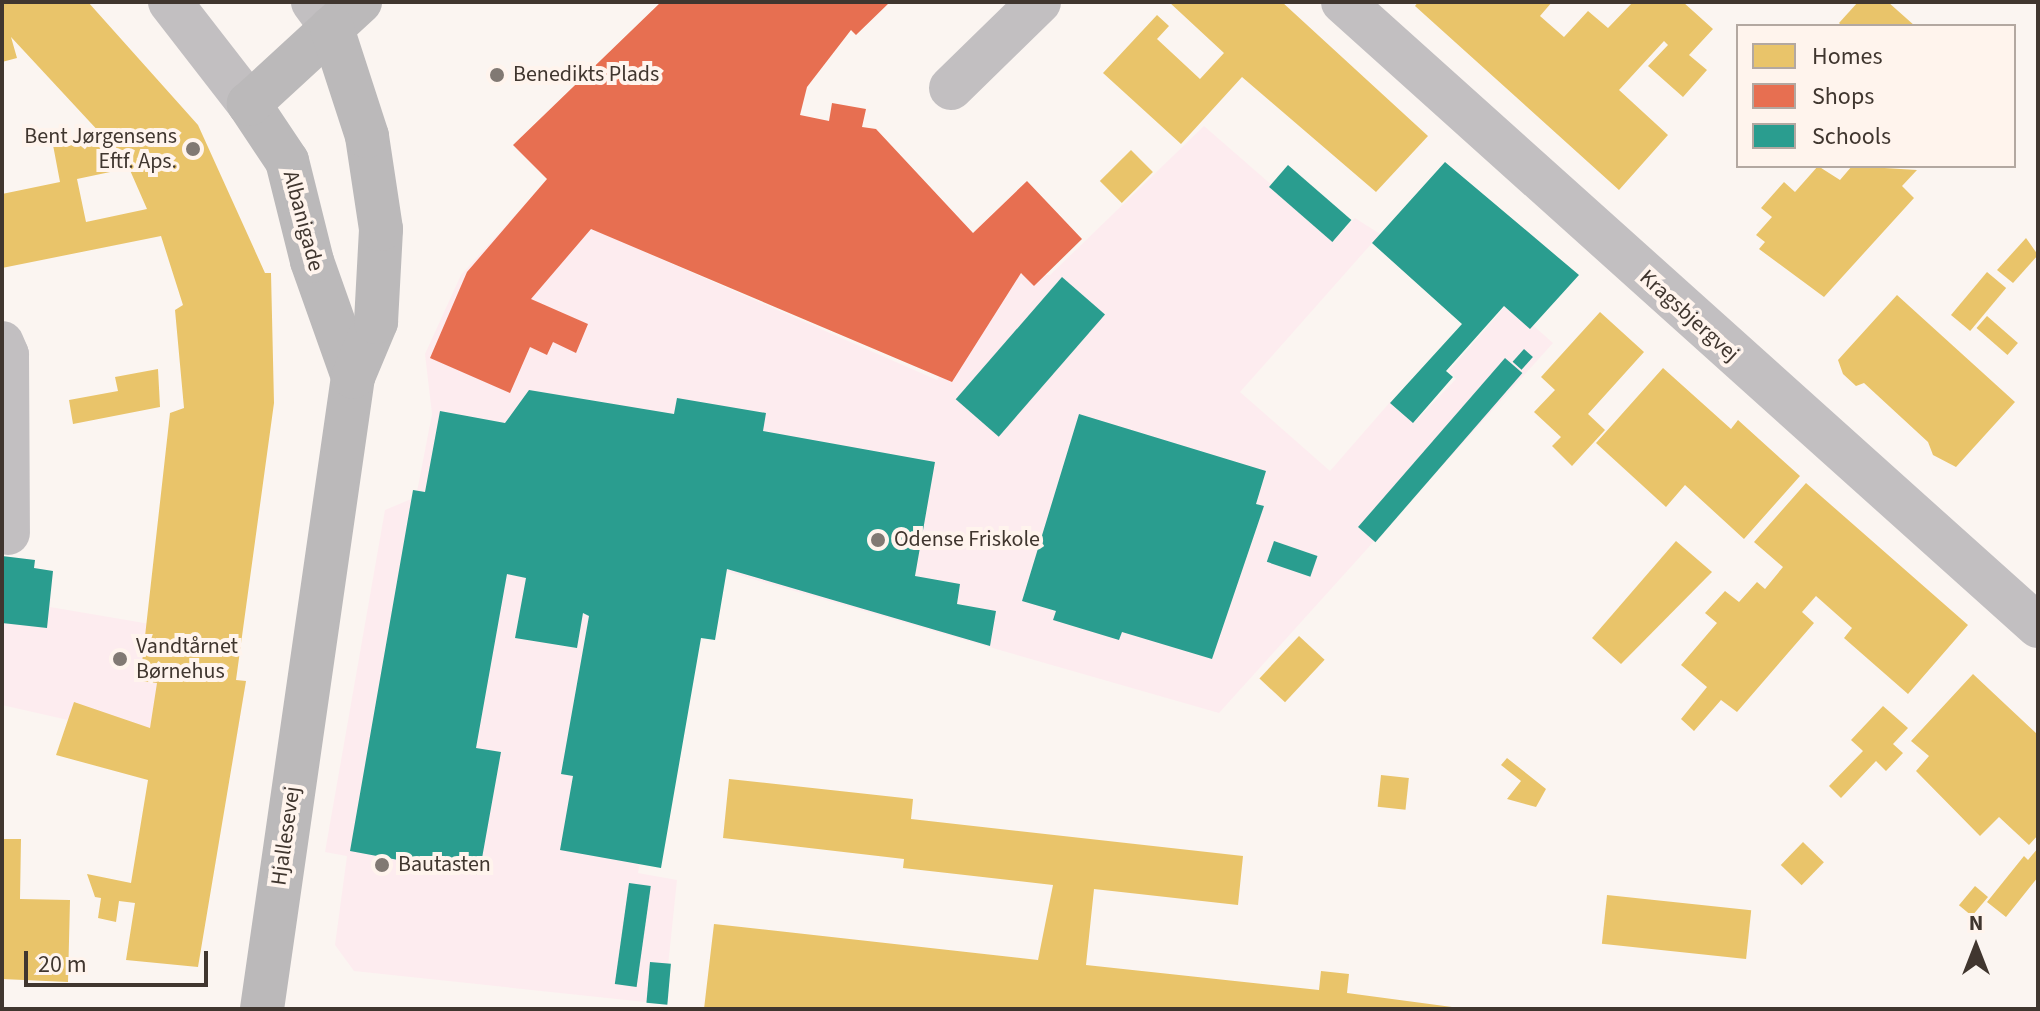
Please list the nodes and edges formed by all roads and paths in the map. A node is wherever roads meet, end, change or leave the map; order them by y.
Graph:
1 (170, 2) edge
2 (1039, 2) edge
3 (1343, 2) edge
4 (335, 11) edge
5 (951, 88) dead end
6 (249, 104) junction
7 (2, 343) edge
8 (353, 377) junction
9 (8, 533) dead end
10 (2038, 626) edge
11 (311, 663) joint
12 (262, 1009) edge

1 - 6 street, Albanigade
2 - 5 street
3 - 10 street, Kragsbjergvej
4 - 6 main road
4 - 8 main road, Albanigade
6 - 8 main road, Albanigade
7 - 9 street
8 - 11 main road, Albanigade
11 - 12 main road, Hjallesevej

